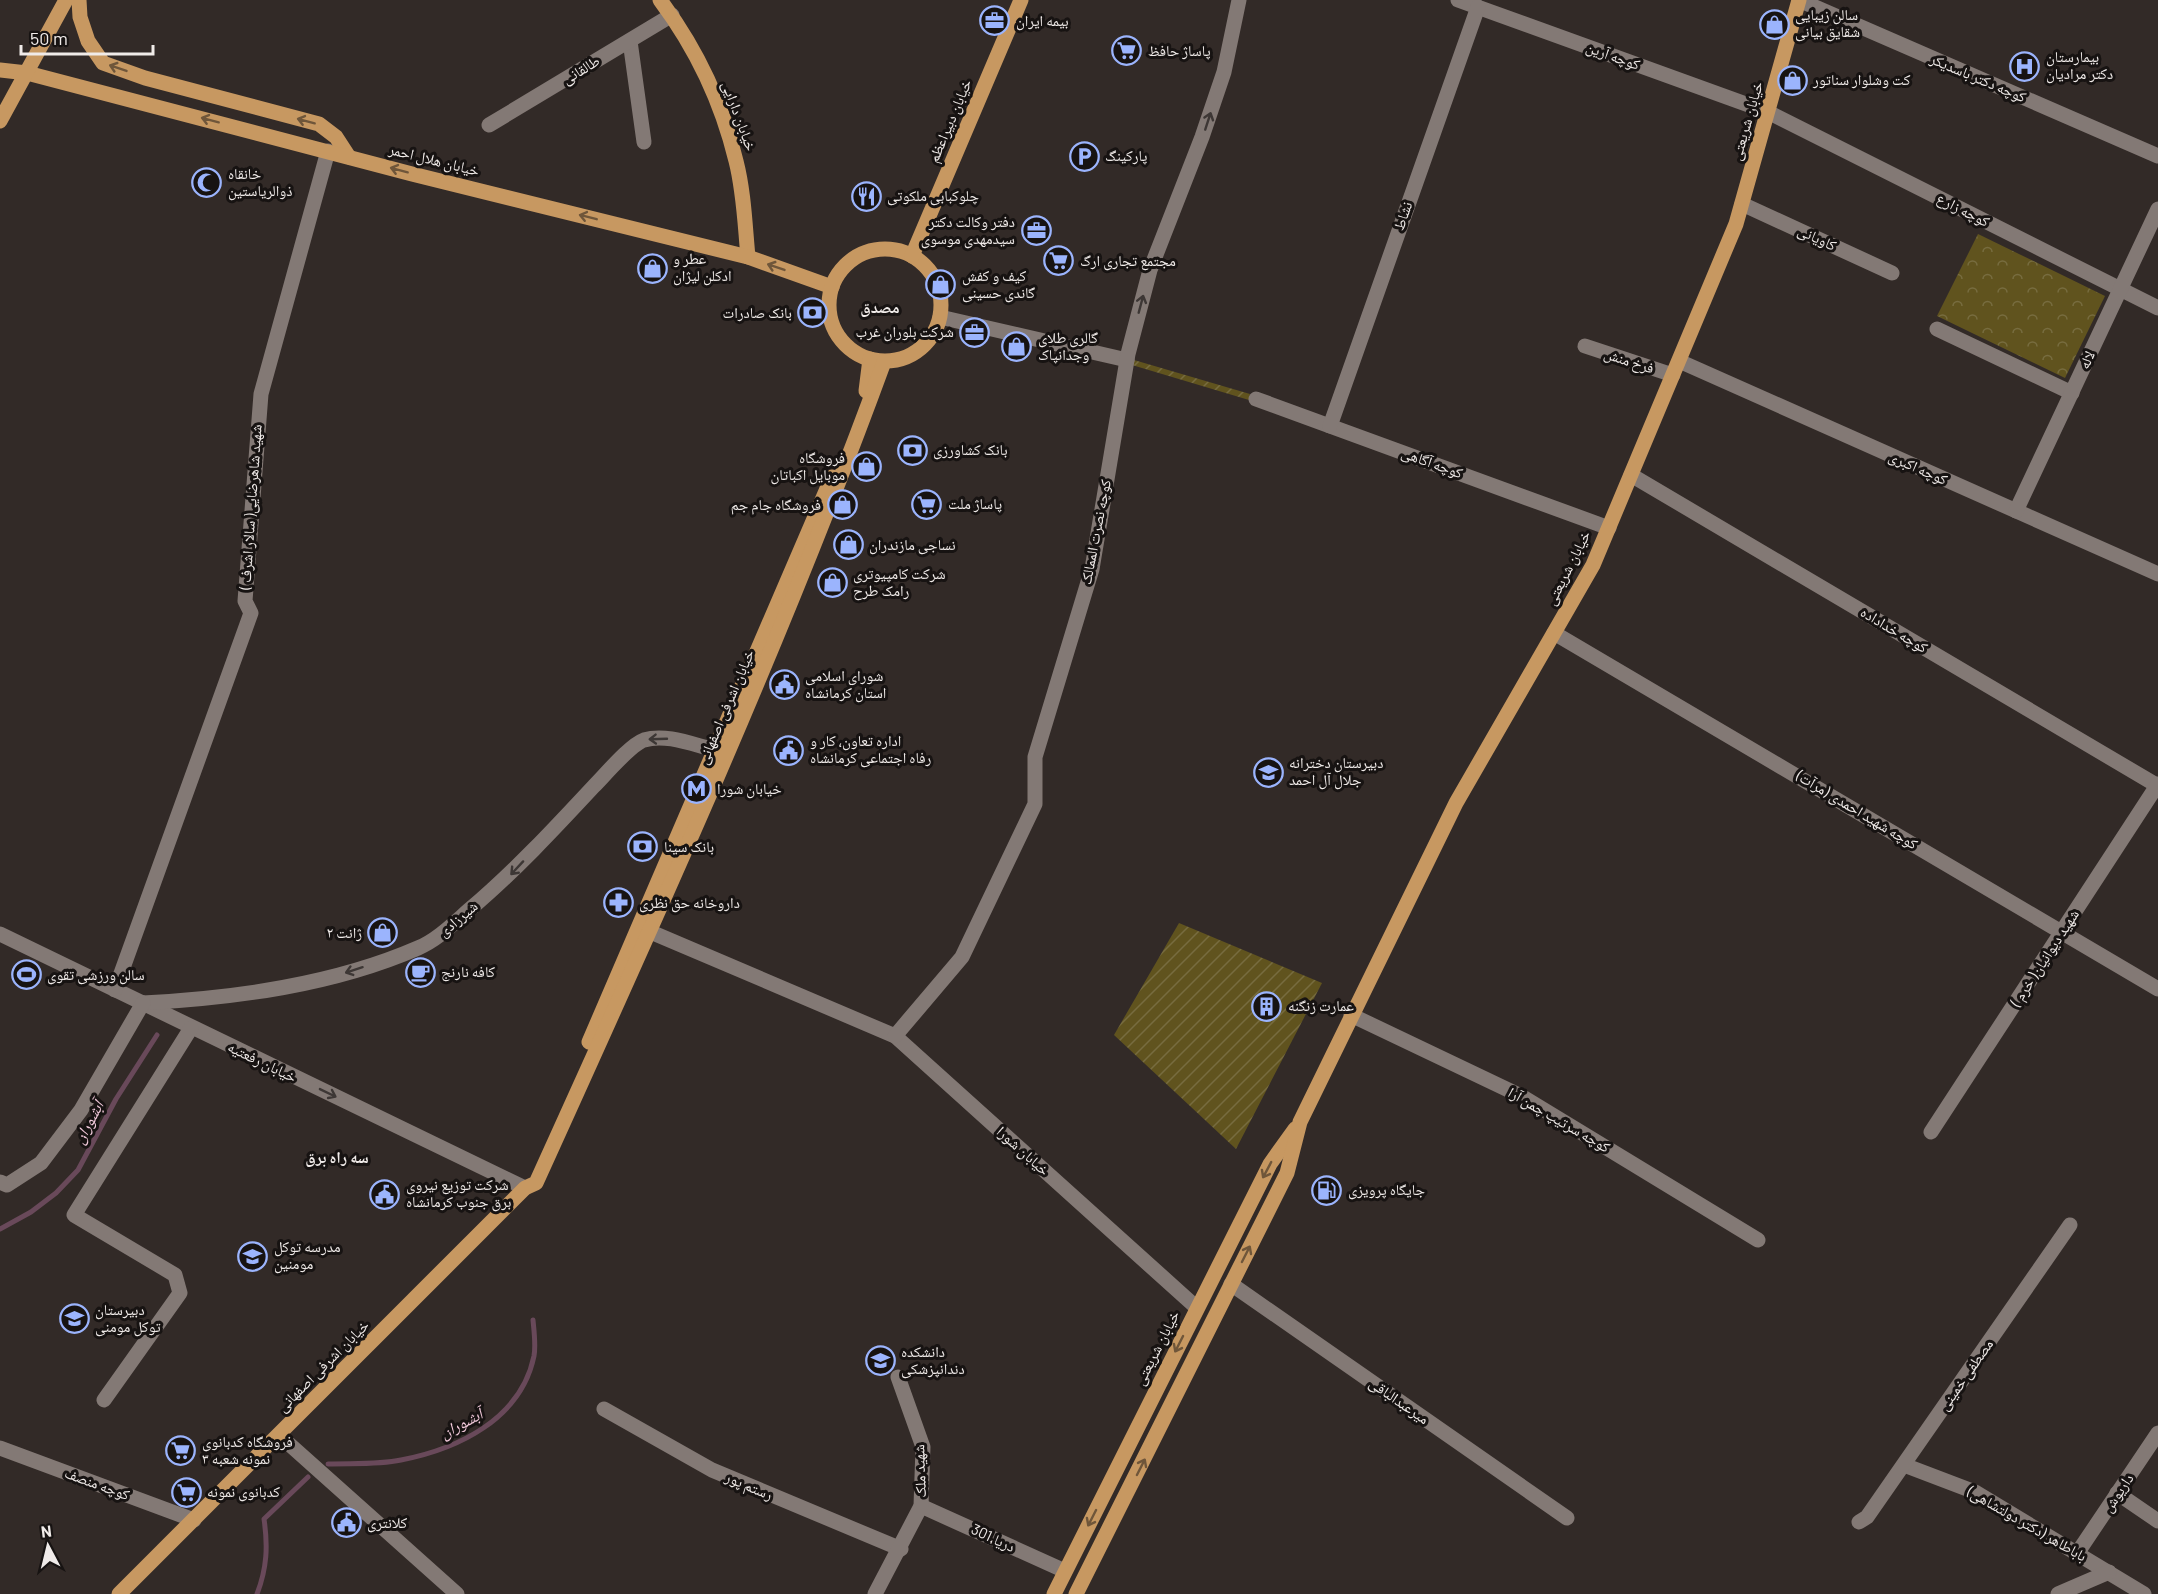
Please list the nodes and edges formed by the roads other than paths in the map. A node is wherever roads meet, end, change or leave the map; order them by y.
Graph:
1 (66, 0) edge
2 (79, 0) edge
3 (660, 0) edge
4 (1021, 0) edge
5 (1239, 0) edge
6 (1458, 0) edge
7 (1799, 0) edge
8 (1478, 7) junction
9 (672, 15) junction
10 (630, 41) junction
11 (0, 70) edge
12 (27, 73) junction
13 (1768, 112) junction
14 (0, 121) edge
15 (489, 124) dead end
16 (644, 142) dead end
17 (327, 151) junction
18 (2158, 156) edge
19 (349, 157) junction
20 (1742, 204) junction
21 (2158, 209) edge
22 (912, 256) junction
23 (748, 257) junction
24 (1892, 273) dead end
25 (832, 287) junction
26 (2120, 289) junction
27 (2158, 308) edge
28 (940, 316) junction
29 (1937, 329) dead end
30 (1585, 346) dead end
31 (877, 360) junction
32 (1126, 360) junction
33 (1676, 368) junction
34 (2072, 393) junction
35 (1256, 399) dead end
36 (1330, 426) junction
37 (1631, 475) junction
38 (2016, 511) junction
39 (1609, 528) junction
40 (2158, 574) edge
41 (1554, 633) junction
42 (715, 750) junction
43 (2158, 785) edge
44 (644, 930) junction
45 (2062, 931) junction
46 (0, 934) edge
47 (2158, 989) edge
48 (115, 990) junction
49 (143, 1003) junction
50 (1351, 1014) junction
51 (191, 1028) junction
52 (895, 1036) junction
53 (1300, 1122) junction
54 (1931, 1132) dead end
55 (2, 1185) edge
56 (525, 1188) junction
57 (2070, 1225) dead end
58 (1758, 1240) dead end
59 (1231, 1284) junction
60 (1197, 1308) junction
61 (898, 1377) dead end
62 (104, 1400) dead end
63 (604, 1409) dead end
64 (2158, 1433) edge
65 (279, 1435) junction
66 (0, 1448) edge
67 (1904, 1465) junction
68 (2117, 1493) junction
69 (921, 1506) junction
70 (1567, 1518) dead end
71 (194, 1520) junction
72 (2158, 1521) edge
73 (1859, 1522) dead end
74 (901, 1549) junction
75 (2078, 1552) junction
76 (1065, 1571) junction
77 (2109, 1572) junction
78 (129, 1591) edge
79 (457, 1594) edge
80 (875, 1594) edge
81 (1054, 1594) edge
82 (1076, 1594) edge
83 (2058, 1594) edge
84 (2144, 1594) edge

1 - 12 main road
19 -> 2 main road
3 - 9 main road, خیابان دارایی
4 - 22 main road, خیابان دبیراعظم
32 -> 5 street, کوچه نصرت الممالک
6 - 8 street, کوچه آرین
7 - 13 main road, خیابان شریعتی
7 - 18 street, کوچه دکتر باسدیکر
8 - 13 street, کوچه آرین
8 - 36 street, نشاط
9 - 10 street, طالقانی
9 - 23 main road, خیابان دارایی
10 - 15 street, طالقانی
10 - 16 street
11 - 12 main road, خیابان هلال احمر
12 - 14 main road
17 -> 12 main road, خیابان هلال احمر
13 - 20 main road, خیابان شریعتی
13 - 26 street, کوچه زارع
17 - 19 main road, خیابان هلال احمر
17 - 48 street, شهید شاهرضایی( سالار اشرف )
23 -> 19 main road, خیابان هلال احمر
20 - 24 street, کاویانی
20 - 33 main road, خیابان شریعتی
21 - 26 street, لاله
22 - 25 main road
22 - 28 main road
25 -> 23 main road, خیابان هلال احمر
25 - 31 main road
26 - 27 street, کوچه زارع
26 - 34 street, لاله
28 - 31 main road
28 - 32 street
29 - 34 street
30 - 33 street, فرخ منش
31 - 42 main road, خیابان اشرفی اصفهانی
31 - 44 main road, خیابان اشرفی اصفهانی
32 - 52 street, کوچه نصرت الممالک
33 - 37 main road, خیابان شریعتی
33 - 38 street, کوچه اکبری
34 - 38 street, لاله
35 - 36 street, کوچه آگاهی
36 - 39 street, کوچه آگاهی
37 - 39 main road, خیابان شریعتی
37 - 43 street, کوچه خداداده
38 - 40 street, کوچه اکبری
39 - 41 main road, خیابان شریعتی
41 - 45 street, کوچه شهید احمدی (مرآت)
41 - 50 main road, خیابان شریعتی
42 - 44 main road, خیابان اشرفی اصفهانی
42 -> 49 street, شیرزادی
43 - 45 street, شهید دیوانیان( خرم )
44 - 52 street, خیابان شورا
44 - 56 main road, خیابان اشرفی اصفهانی
45 - 47 street, کوچه شهید احمدی (مرآت)
45 - 54 street, شهید دیوانیان( خرم )
46 - 48 street, خیابان رفعتیه
48 - 49 street, خیابان رفعتیه
49 - 51 street, خیابان رفعتیه
49 - 55 street
50 - 53 main road, خیابان شریعتی
50 - 58 street, کوچه سرتیپ چمن آرا
51 -> 56 street, خیابان رفعتیه
51 - 62 street
52 - 60 street, خیابان شورا
59 -> 53 main road, خیابان شریعتی
53 -> 60 main road, خیابان شریعتی
56 - 65 main road, خیابان اشرفی اصفهانی
57 - 67 street, مصطفی خمینی
59 - 70 street, میرعبدالباقی
82 -> 59 main road, خیابان شریعتی
60 -> 76 main road, خیابان شریعتی
61 - 69 street, شهید ملک
63 - 74 street, رستم پور
64 - 68 street, داریوش
65 - 71 main road, خیابان اشرفی اصفهانی
65 - 79 street
66 - 71 street, کوچه منصف
67 - 73 street, مصطفی خمینی
67 - 75 street, باباطاهر (دکتر دولتشاهی)
68 - 72 street
68 - 75 street, داریوش
69 - 74 street, شهید ملک
69 - 76 street, 301.دریا
71 - 78 main road, خیابان اشرفی اصفهانی
74 - 80 street, شهید ملک
75 - 77 street, باباطاهر (دکتر دولتشاهی)
76 - 81 main road, خیابان شریعتی
77 - 83 street
77 - 84 street, باباطاهر (دکتر دولتشاهی)

